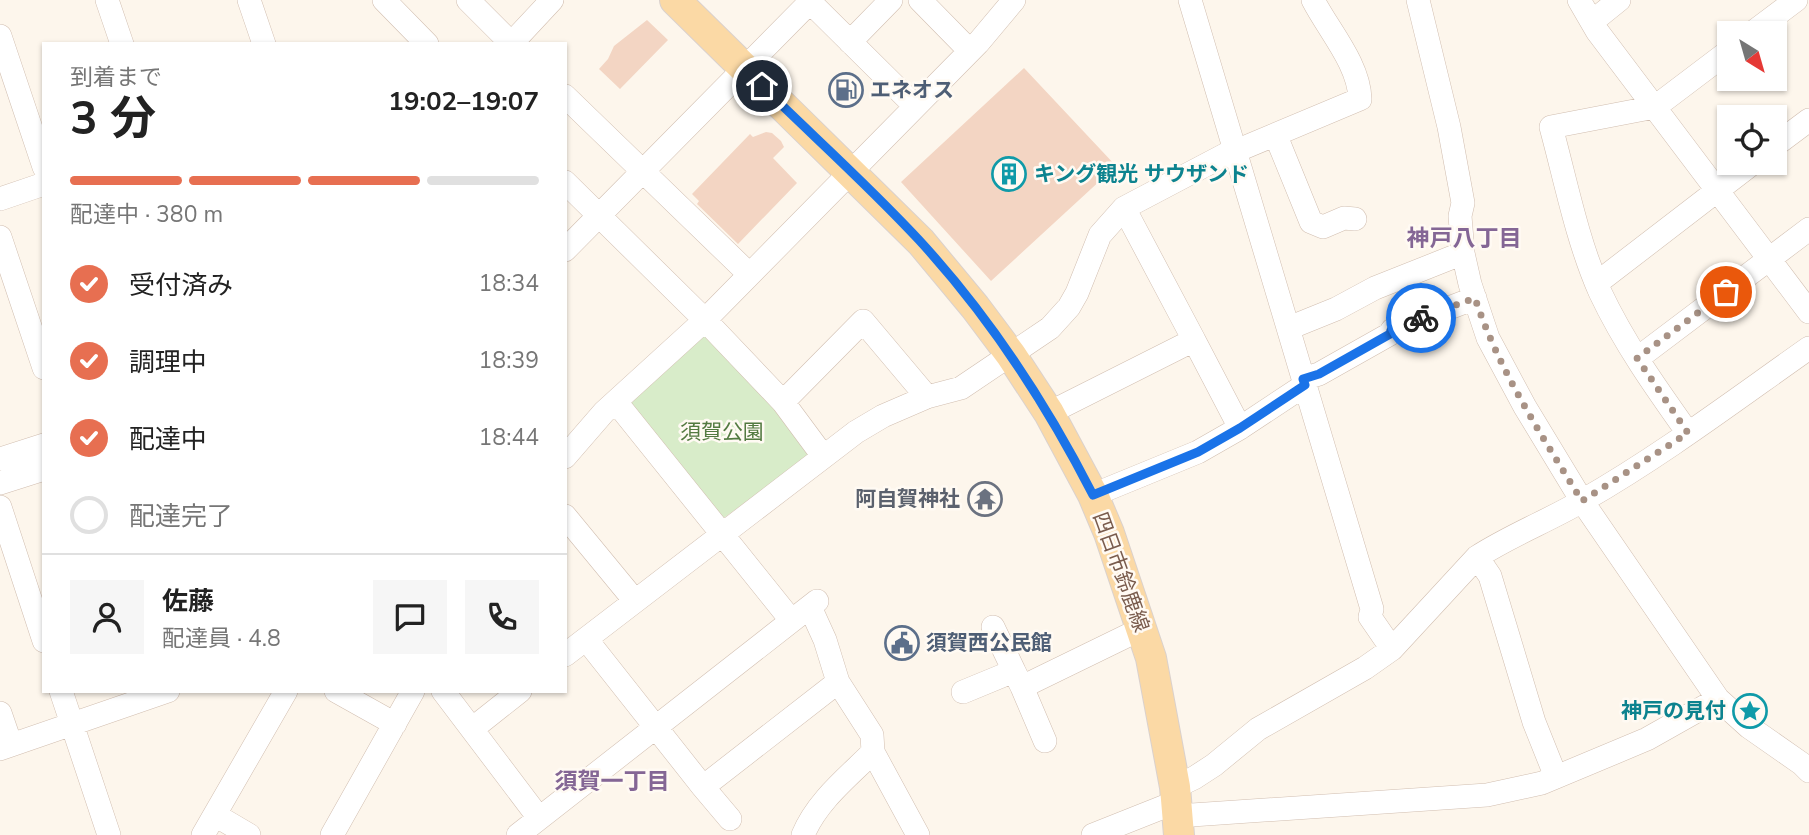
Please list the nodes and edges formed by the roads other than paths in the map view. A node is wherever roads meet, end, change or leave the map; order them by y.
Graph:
1 (107, 0) edge
2 (249, 0) edge
3 (384, 0) edge
4 (468, 0) edge
5 (552, 0) edge
6 (675, 0) edge
7 (891, 0) edge
8 (920, 0) edge
9 (1014, 0) edge
10 (1190, 0) edge
11 (1313, 0) edge
12 (1418, 0) edge
13 (1579, 0) edge
14 (1619, 0) edge
15 (1796, 0) edge
16 (810, 1) edge
17 (1592, 21) junction
18 (1768, 21) edge
19 (0, 36) edge
20 (121, 42) edge
21 (263, 42) edge
22 (425, 42) edge
23 (510, 42) edge
24 (514, 42) edge
25 (850, 42) junction
26 (970, 51) junction
27 (1717, 60) edge
28 (744, 69) junction
29 (567, 98) edge
30 (915, 106) junction
31 (1655, 107) junction
32 (1809, 120) edge
33 (1276, 136) junction
34 (1787, 136) edge
35 (1236, 150) junction
36 (42, 161) edge
37 (850, 172) junction
38 (644, 173) junction
39 (1738, 175) edge
40 (567, 184) edge
41 (42, 185) edge
42 (1719, 190) junction
43 (0, 199) edge
44 (1124, 208) junction
45 (600, 216) junction
46 (1355, 219) dead end
47 (1809, 229) edge
48 (0, 237) edge
49 (567, 248) edge
50 (1463, 253) junction
51 (1769, 259) junction
52 (749, 274) junction
53 (1597, 283) junction
54 (1475, 298) junction
55 (1809, 312) edge
56 (705, 320) junction
57 (1289, 328) junction
58 (1194, 340) junction
59 (1809, 348) edge
60 (1011, 355) junction
61 (1637, 358) junction
62 (42, 362) edge
63 (1304, 382) junction
64 (927, 397) junction
65 (616, 402) junction
66 (783, 402) junction
67 (1049, 413) junction
68 (1240, 428) junction
69 (1688, 433) junction
70 (42, 445) edge
71 (567, 455) edge
72 (823, 456) junction
73 (0, 459) edge
74 (42, 470) edge
75 (0, 484) edge
76 (1093, 495) junction
77 (1582, 501) junction
78 (0, 507) edge
79 (567, 518) edge
80 (722, 534) junction
81 (1477, 556) junction
82 (635, 601) junction
83 (806, 609) junction
84 (993, 627) dead end
85 (1141, 629) junction
86 (42, 635) edge
87 (586, 639) junction
88 (1392, 649) junction
89 (567, 653) edge
90 (1018, 679) junction
91 (838, 682) junction
92 (963, 692) dead end
93 (62, 693) edge
94 (162, 693) edge
95 (285, 693) edge
96 (340, 693) edge
97 (412, 693) edge
98 (445, 693) edge
99 (517, 693) edge
100 (1718, 699) junction
101 (0, 713) edge
102 (72, 724) junction
103 (395, 724) junction
104 (472, 729) junction
105 (656, 729) junction
106 (1045, 741) dead end
107 (5, 747) edge
108 (873, 752) junction
109 (1809, 771) edge
110 (1556, 777) junction
111 (703, 787) junction
112 (1176, 810) edge
113 (539, 818) junction
114 (730, 819) dead end
115 (1236, 824) edge
116 (209, 825) edge
117 (109, 835) edge
118 (249, 835) edge
119 (332, 835) edge
120 (518, 835) edge
121 (803, 835) edge
122 (918, 835) edge
123 (1093, 835) edge

1 - 20 street
2 - 21 street
3 - 22 street
4 - 23 street
5 - 24 street
6 - 28 main road, 四日市鈴鹿線
7 - 25 street
8 - 26 street
9 - 26 street
10 - 35 street
11 - 33 street
12 - 50 street
13 - 17 street
14 - 17 street
15 - 18 street
16 - 25 street
16 - 28 street
17 - 31 street
19 - 36 street
25 - 30 street
26 - 30 street
27 - 31 street
28 - 37 main road, 四日市鈴鹿線
28 - 38 street
29 - 38 street
30 - 37 street
31 - 42 street
31 - 53 street
32 - 34 street
33 - 35 street
33 - 46 street
35 - 44 street
35 - 57 street
37 - 52 street
37 - 60 main road, 四日市鈴鹿線
38 - 45 street
38 - 52 street
39 - 42 street
40 - 45 street
41 - 43 street
42 - 51 street
42 - 53 street
44 - 58 street
44 - 60 street
45 - 49 street
45 - 56 street
47 - 51 street
48 - 62 street
50 - 54 street
50 - 57 street
51 - 55 street
51 - 61 street
52 - 56 street
53 - 61 street
54 - 63 street
54 - 77 street
56 - 65 street
56 - 66 street
57 - 63 street
58 - 67 street
58 - 68 street
59 - 69 street
60 - 64 street
60 - 67 main road, 四日市鈴鹿線
61 - 69 street
63 - 68 street
63 - 88 street
64 - 66 street
64 - 72 street
65 - 71 street
65 - 80 street
66 - 72 street
67 - 76 main road, 四日市鈴鹿線
68 - 76 street
69 - 77 street
70 - 73 street
72 - 80 street
74 - 75 street
76 - 85 main road, 四日市鈴鹿線
77 - 81 street
77 - 100 street
78 - 86 street
79 - 82 street
80 - 82 street
80 - 83 street
81 - 88 street
81 - 110 street
82 - 87 street
83 - 91 street
83 - 105 street
84 - 90 street
85 - 90 street
85 - 112 main road, 四日市鈴鹿線
87 - 89 street
87 - 105 street
88 - 112 street
90 - 92 street
90 - 106 street
91 - 108 street
91 - 111 street
93 - 102 street
94 - 102 street
95 - 116 street
96 - 103 street
97 - 103 street
98 - 104 street
99 - 104 street
100 - 109 street
100 - 110 street
101 - 107 street
102 - 107 street
102 - 117 street
103 - 119 street
104 - 113 street
105 - 111 street
105 - 113 street
108 - 121 street
108 - 122 street
110 - 115 street
111 - 114 street
112 - 115 street
112 - 123 street
113 - 120 street
116 - 118 street

